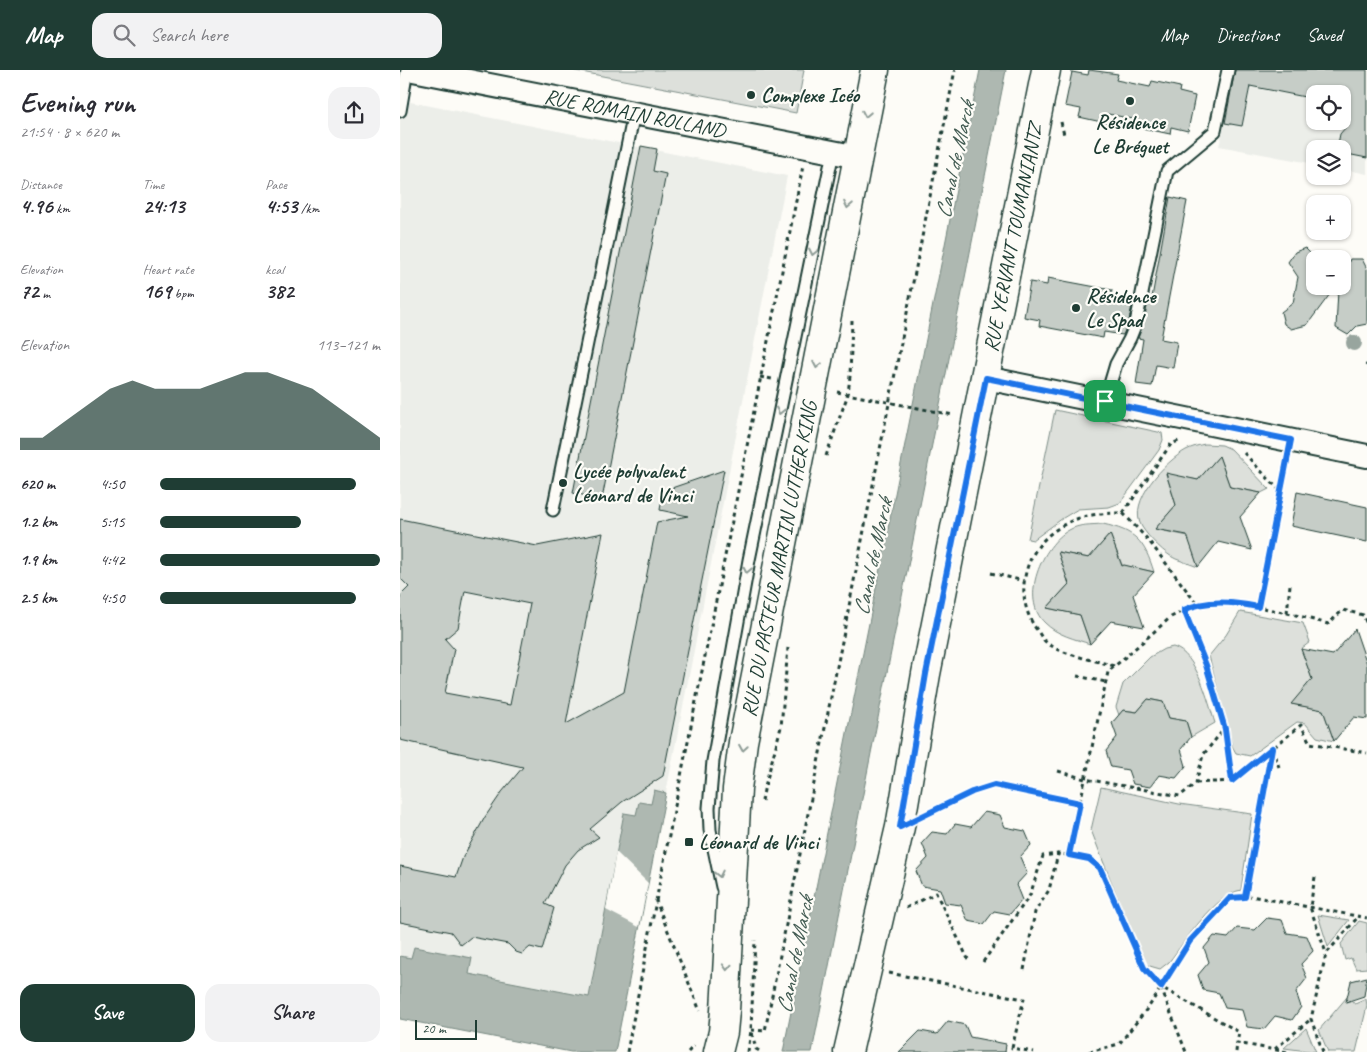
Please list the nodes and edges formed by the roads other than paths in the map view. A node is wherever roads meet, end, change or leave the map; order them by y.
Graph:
1 (407, 70) edge
2 (413, 70) edge
3 (875, 70) edge
4 (1046, 70) edge
5 (1228, 70) edge
6 (400, 111) edge
7 (634, 113) junction
8 (845, 155) junction
9 (986, 378) junction
10 (1105, 401) junction
11 (1367, 456) edge
12 (553, 510) dead end
13 (721, 1040) edge
14 (848, 1052) edge

1 - 6 lane
2 - 7 street, RUE ROMAIN ROLLAND
3 -> 8 street, RUE DU PASTEUR MARTIN LUTHER KING
4 - 9 street, RUE YERVANT TOUMANIANTZ
5 - 10 lane
7 - 8 street, RUE ROMAIN ROLLAND
7 - 12 lane
8 -> 13 street, RUE DU PASTEUR MARTIN LUTHER KING
9 - 10 street
9 - 14 street, RUE YERVANT TOUMANIANTZ
10 - 11 street

